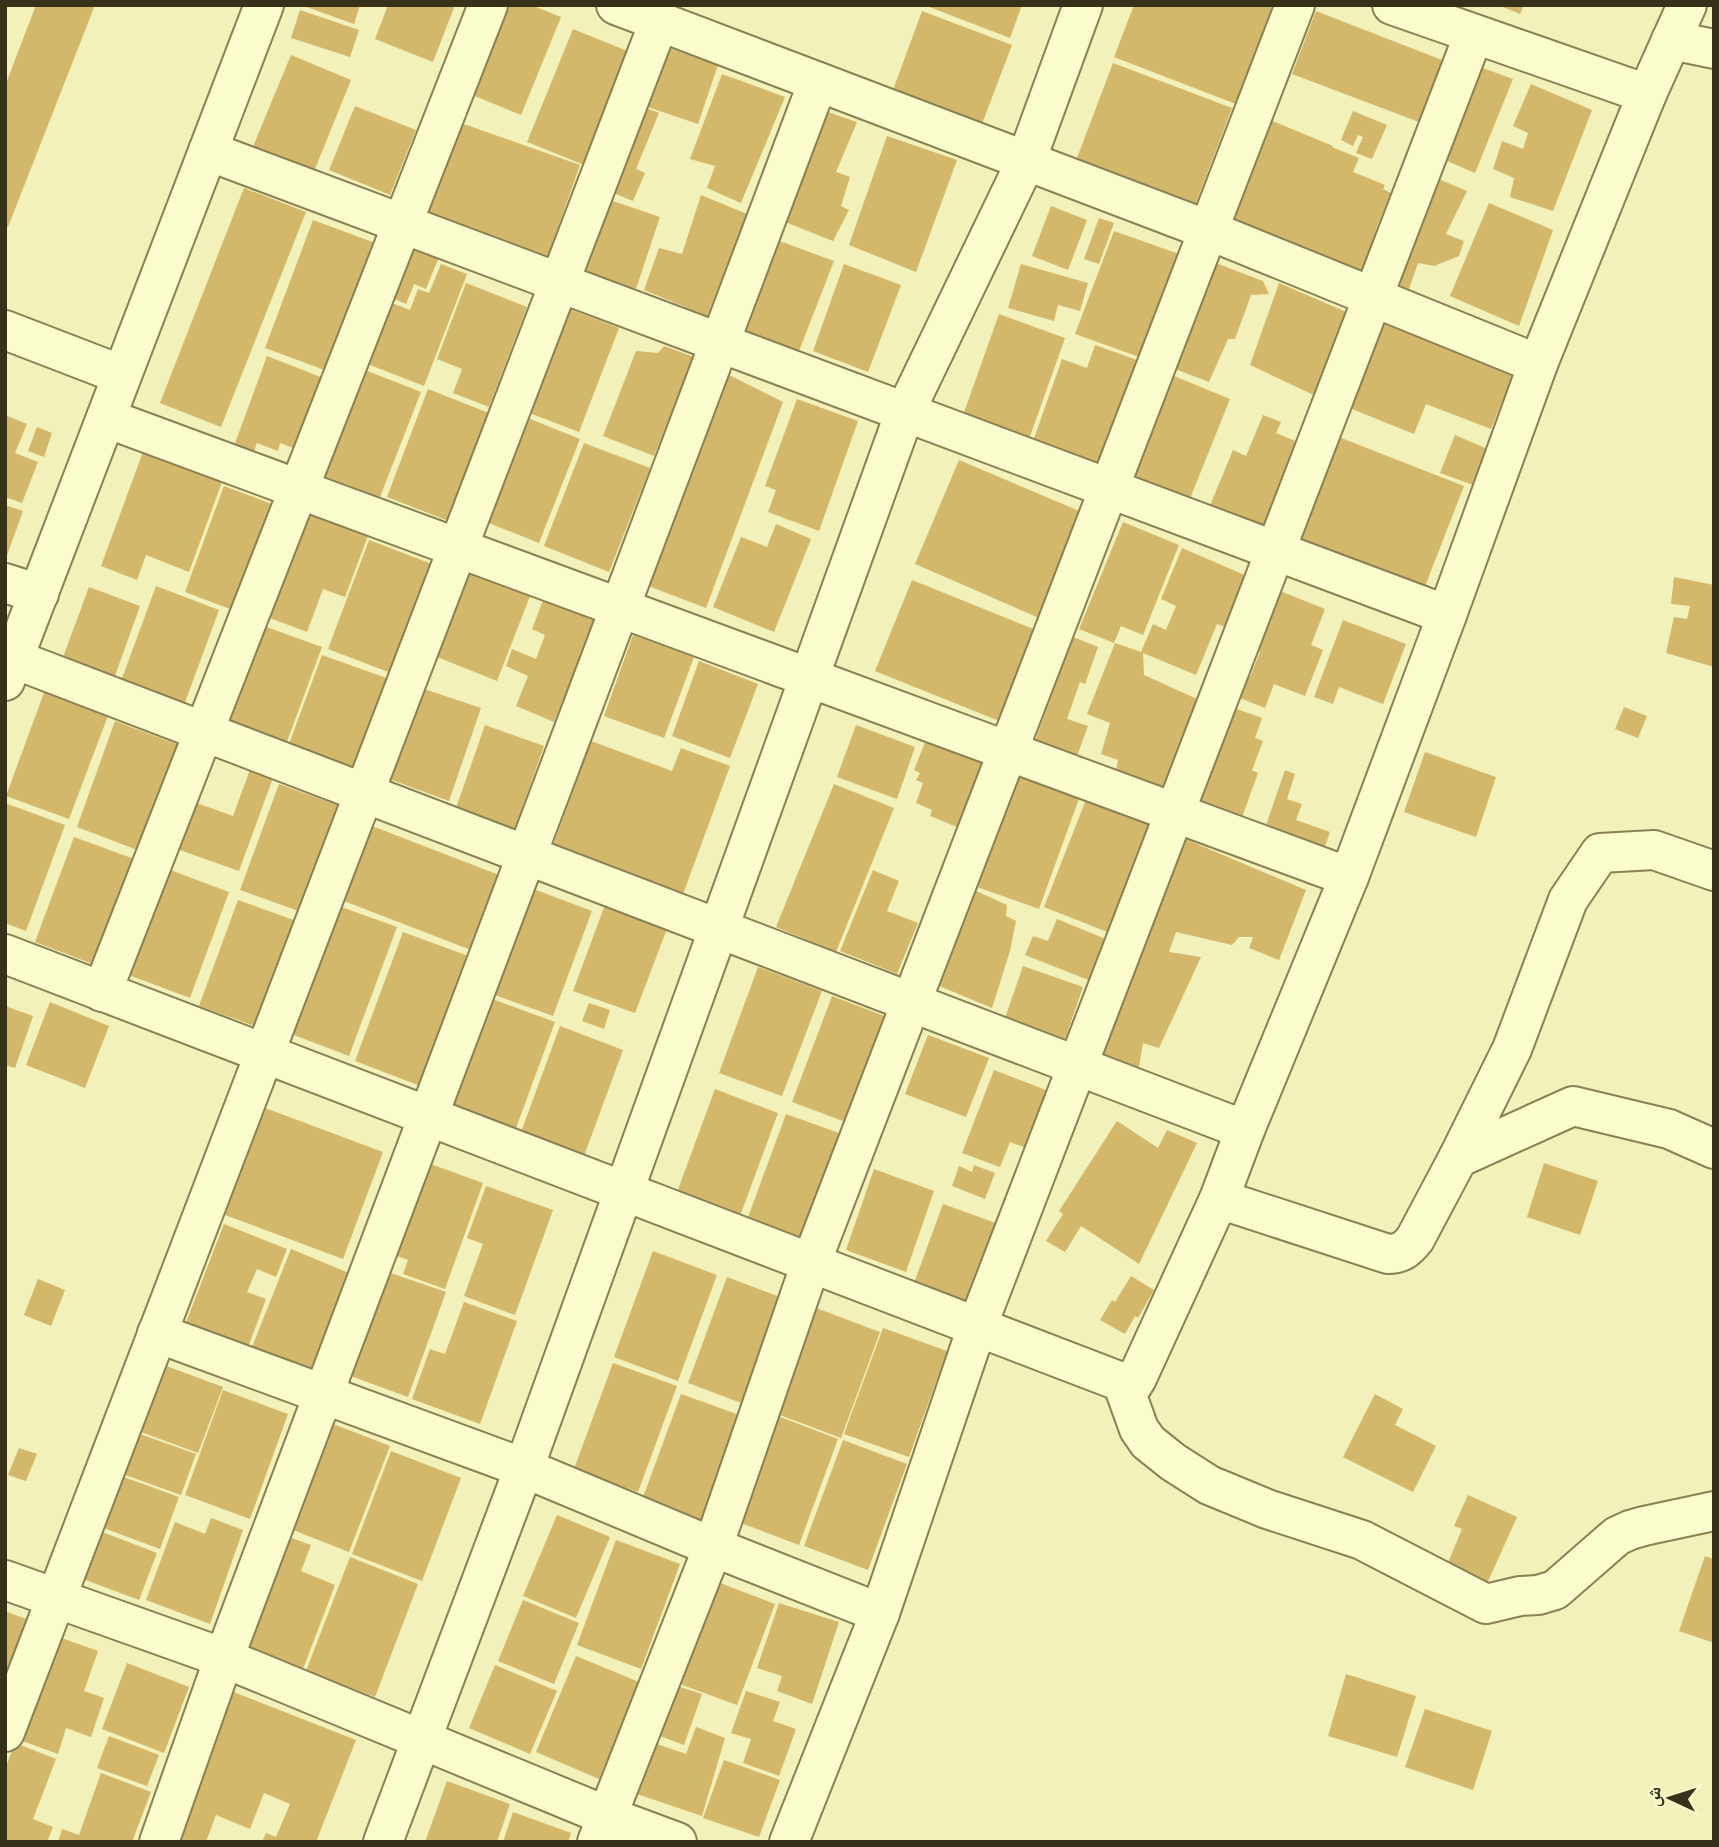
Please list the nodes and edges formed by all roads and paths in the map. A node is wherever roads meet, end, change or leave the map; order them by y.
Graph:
1 (264, 5) edge
2 (488, 5) edge
3 (616, 5) edge
4 (1083, 5) edge
5 (1295, 5) edge
6 (1392, 5) edge
7 (1687, 5) edge
8 (659, 22) junction
9 (1474, 34) junction
10 (1671, 40) junction
11 (1714, 49) edge
12 (818, 82) junction
13 (1647, 94) junction
14 (208, 151) junction
15 (1026, 161) junction
16 (402, 224) junction
17 (1208, 230) junction
18 (559, 283) junction
19 (1373, 296) junction
20 (5, 330) edge
21 (720, 343) junction
22 (1538, 364) junction
23 (122, 375) junction
24 (905, 412) junction
25 (106, 418) junction
26 (1109, 489) junction
27 (299, 490) junction
28 (458, 548) junction
29 (1276, 551) junction
30 (22, 588) edge
31 (620, 608) junction
32 (1447, 615) junction
33 (9, 670) edge
34 (809, 678) junction
35 (204, 731) junction
36 (1008, 751) junction
37 (364, 793) junction
38 (1175, 813) junction
39 (527, 855) junction
40 (1714, 872) edge
41 (1349, 877) junction
42 (719, 928) junction
43 (5, 954) edge
44 (103, 992) junction
45 (912, 1002) junction
46 (264, 1054) junction
47 (1078, 1066) junction
48 (428, 1116) junction
49 (1245, 1130) junction
50 (1714, 1149) edge
51 (1458, 1158) junction
52 (623, 1192) junction
53 (1219, 1199) junction
54 (811, 1263) junction
55 (977, 1327) junction
56 (157, 1333) junction
57 (1122, 1382) junction
58 (324, 1395) junction
59 (524, 1468) junction
60 (1714, 1511) edge
61 (713, 1547) junction
62 (5, 1580) edge
63 (55, 1598) junction
64 (880, 1613) junction
65 (224, 1658) junction
66 (5, 1732) edge
67 (422, 1740) junction
68 (602, 1829) edge
69 (159, 1842) edge
70 (383, 1842) edge
71 (677, 1842) edge
72 (789, 1842) edge

1 - 14 street
2 - 16 street
3 - 8 street
4 - 15 street
5 - 17 street
6 - 9 street
7 - 10 street
8 - 12 street
8 - 18 street
9 - 13 street
9 - 19 street
10 - 11 street
10 - 13 street
12 - 15 street
12 - 21 street
13 - 22 street
14 - 16 street
14 - 23 street
15 - 17 street
15 - 24 street
16 - 18 street
16 - 27 street
17 - 19 street
17 - 26 street
18 - 21 street
18 - 28 street
19 - 22 street
19 - 29 street
20 - 23 street
21 - 24 street
21 - 31 street
22 - 32 street
23 - 25 street
24 - 26 street
24 - 34 street
25 - 27 street
25 - 30 street
26 - 29 street
26 - 36 street
27 - 28 street
27 - 35 street
28 - 31 street
28 - 37 street
29 - 32 street
29 - 38 street
30 - 33 street
31 - 34 street
31 - 39 street
32 - 41 street
33 - 35 street
34 - 36 street
34 - 42 street
35 - 37 street
35 - 44 street
36 - 38 street
36 - 45 street
37 - 39 street
37 - 46 street
38 - 41 street
38 - 47 street
39 - 42 street
39 - 48 street
40 - 51 street
41 - 49 street
42 - 45 street
42 - 52 street
43 - 44 street
44 - 46 street
45 - 47 street
45 - 54 street
46 - 48 street
46 - 56 street
47 - 49 street
47 - 55 street
48 - 52 street
48 - 58 street
49 - 53 street
50 - 51 street
51 - 53 street
52 - 54 street
52 - 59 street
53 - 57 street
54 - 55 street
54 - 61 street
55 - 57 street
55 - 64 street
56 - 58 street
56 - 63 street
57 - 60 street
58 - 59 street
58 - 65 street
59 - 61 street
59 - 67 street
61 - 64 street
61 - 68 street
62 - 63 street
63 - 65 street
63 - 66 street
64 - 72 street
65 - 67 street
65 - 69 street
67 - 68 street
67 - 70 street
68 - 71 street

